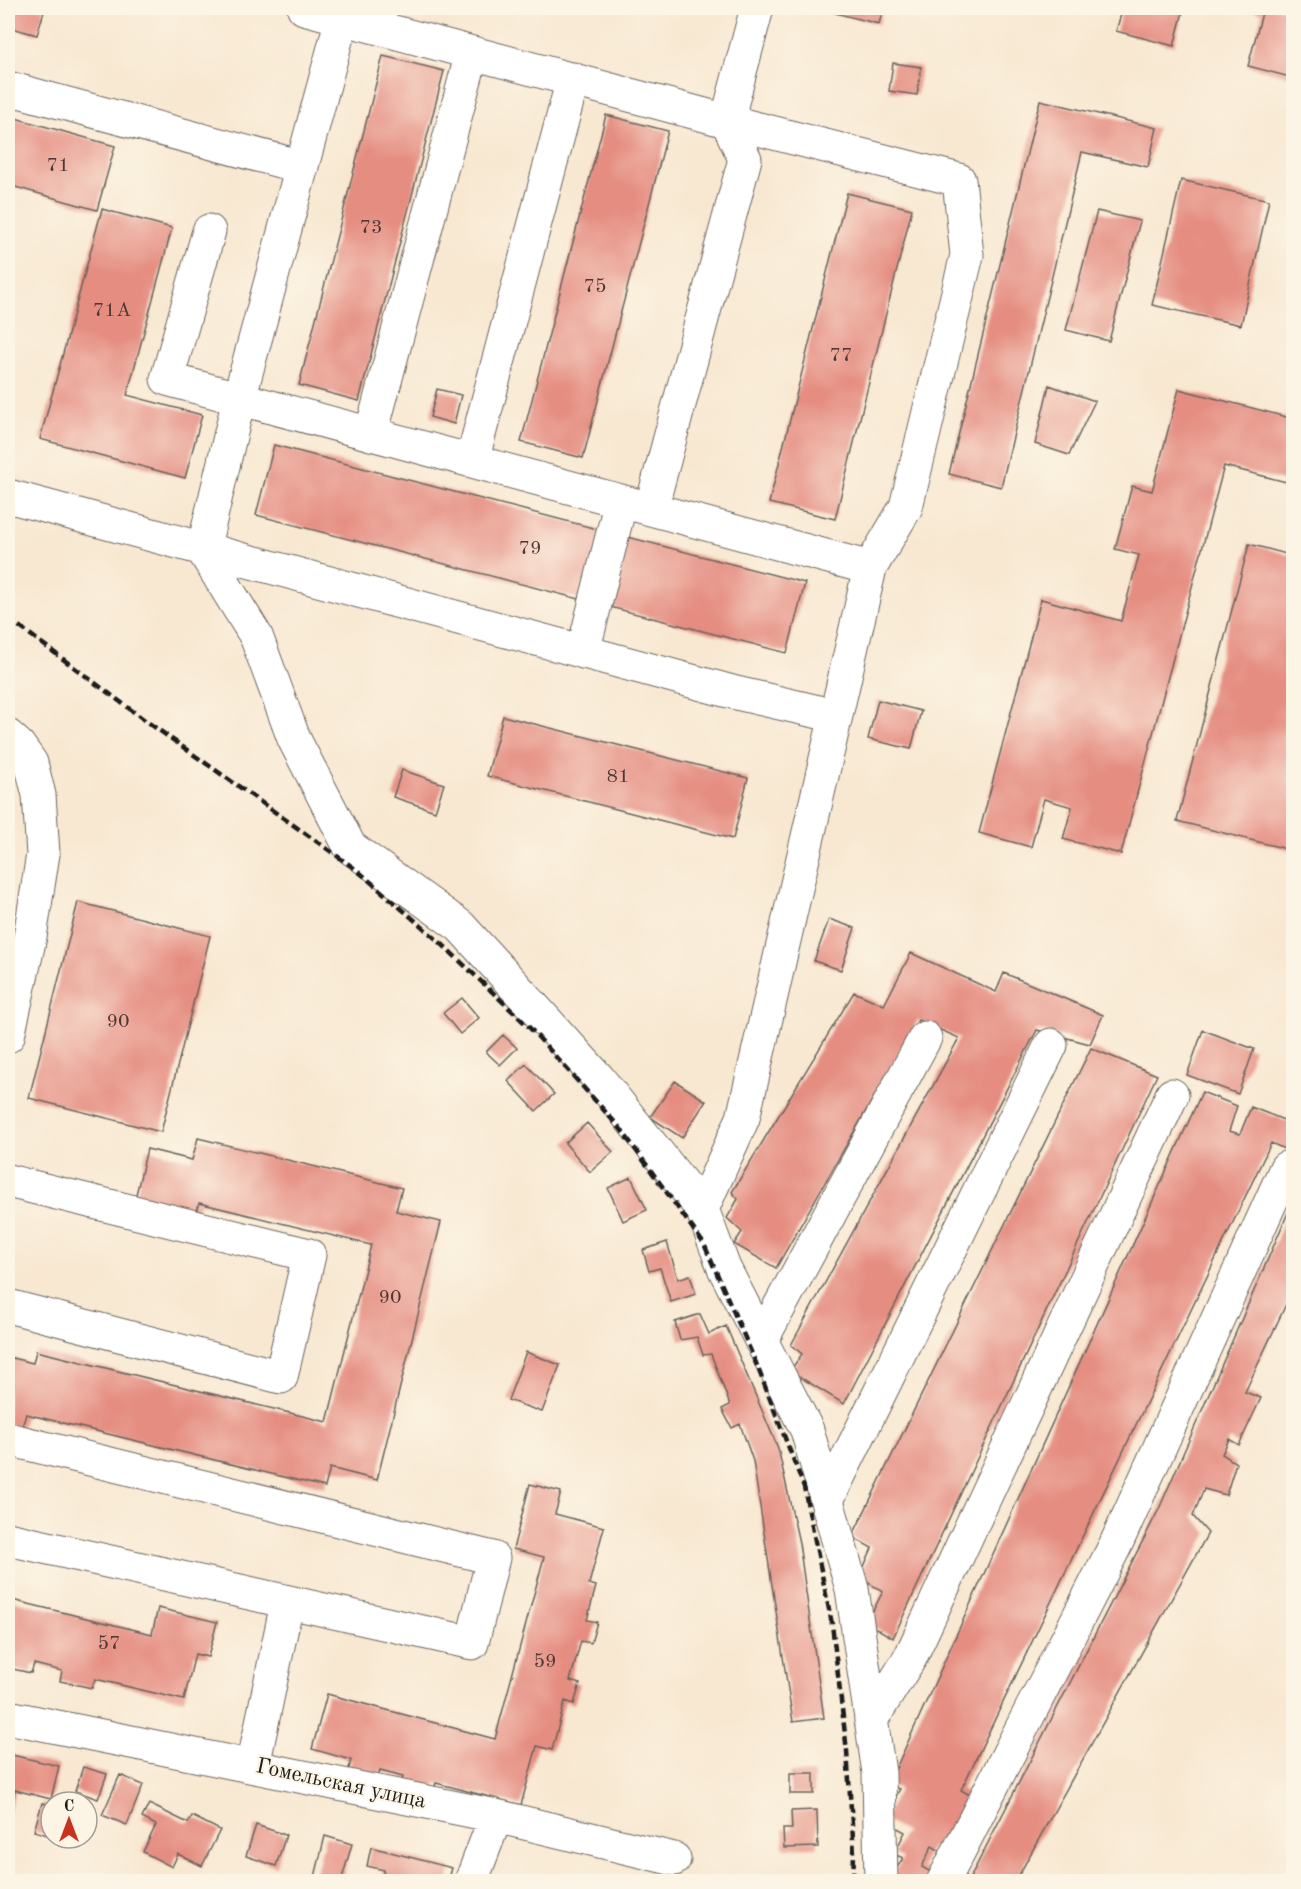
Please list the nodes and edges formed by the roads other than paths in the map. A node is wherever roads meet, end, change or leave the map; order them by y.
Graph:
1 (304, 8) edge
2 (757, 8) edge
3 (342, 18) junction
4 (472, 53) junction
5 (573, 79) junction
6 (8, 88) edge
7 (727, 121) junction
8 (302, 167) junction
9 (209, 231) dead end
10 (238, 399) junction
11 (371, 434) junction
12 (472, 461) junction
13 (8, 495) edge
14 (636, 505) junction
15 (203, 550) junction
16 (870, 568) junction
17 (583, 652) junction
18 (836, 716) junction
19 (8, 736) edge
20 (8, 1036) edge
21 (925, 1038) dead end
22 (1051, 1045) dead end
23 (1172, 1095) dead end
24 (1286, 1168) dead end
25 (8, 1181) edge
26 (702, 1209) junction
27 (8, 1306) edge
28 (762, 1341) junction
29 (8, 1439) edge
30 (827, 1500) junction
31 (8, 1539) edge
32 (287, 1602) junction
33 (8, 1717) edge
34 (871, 1720) junction
35 (253, 1766) junction
36 (496, 1816) junction
37 (674, 1859) dead end
38 (471, 1881) edge
39 (881, 1881) edge
40 (943, 1881) edge

1 - 3 street
2 - 7 street
3 - 4 street
3 - 8 street
4 - 5 street
4 - 11 street
5 - 7 street
5 - 12 street
6 - 8 street
7 - 14 street
7 - 16 street
8 - 10 street
9 - 10 street
10 - 11 street
10 - 15 street
11 - 12 street
12 - 14 street
13 - 15 street
14 - 16 street
14 - 17 street
15 - 17 street
15 - 26 street
16 - 18 street
17 - 18 street
18 - 26 street
19 - 20 street
21 - 28 street
22 - 30 street
23 - 34 street
24 - 40 street
25 - 27 street
26 - 28 street
28 - 30 street
29 - 32 street
30 - 34 street
31 - 32 street
32 - 35 street
33 - 35 street, Гомельская улица
34 - 39 street
35 - 36 street, Гомельская улица
36 - 37 street, Гомельская улица
36 - 38 street

